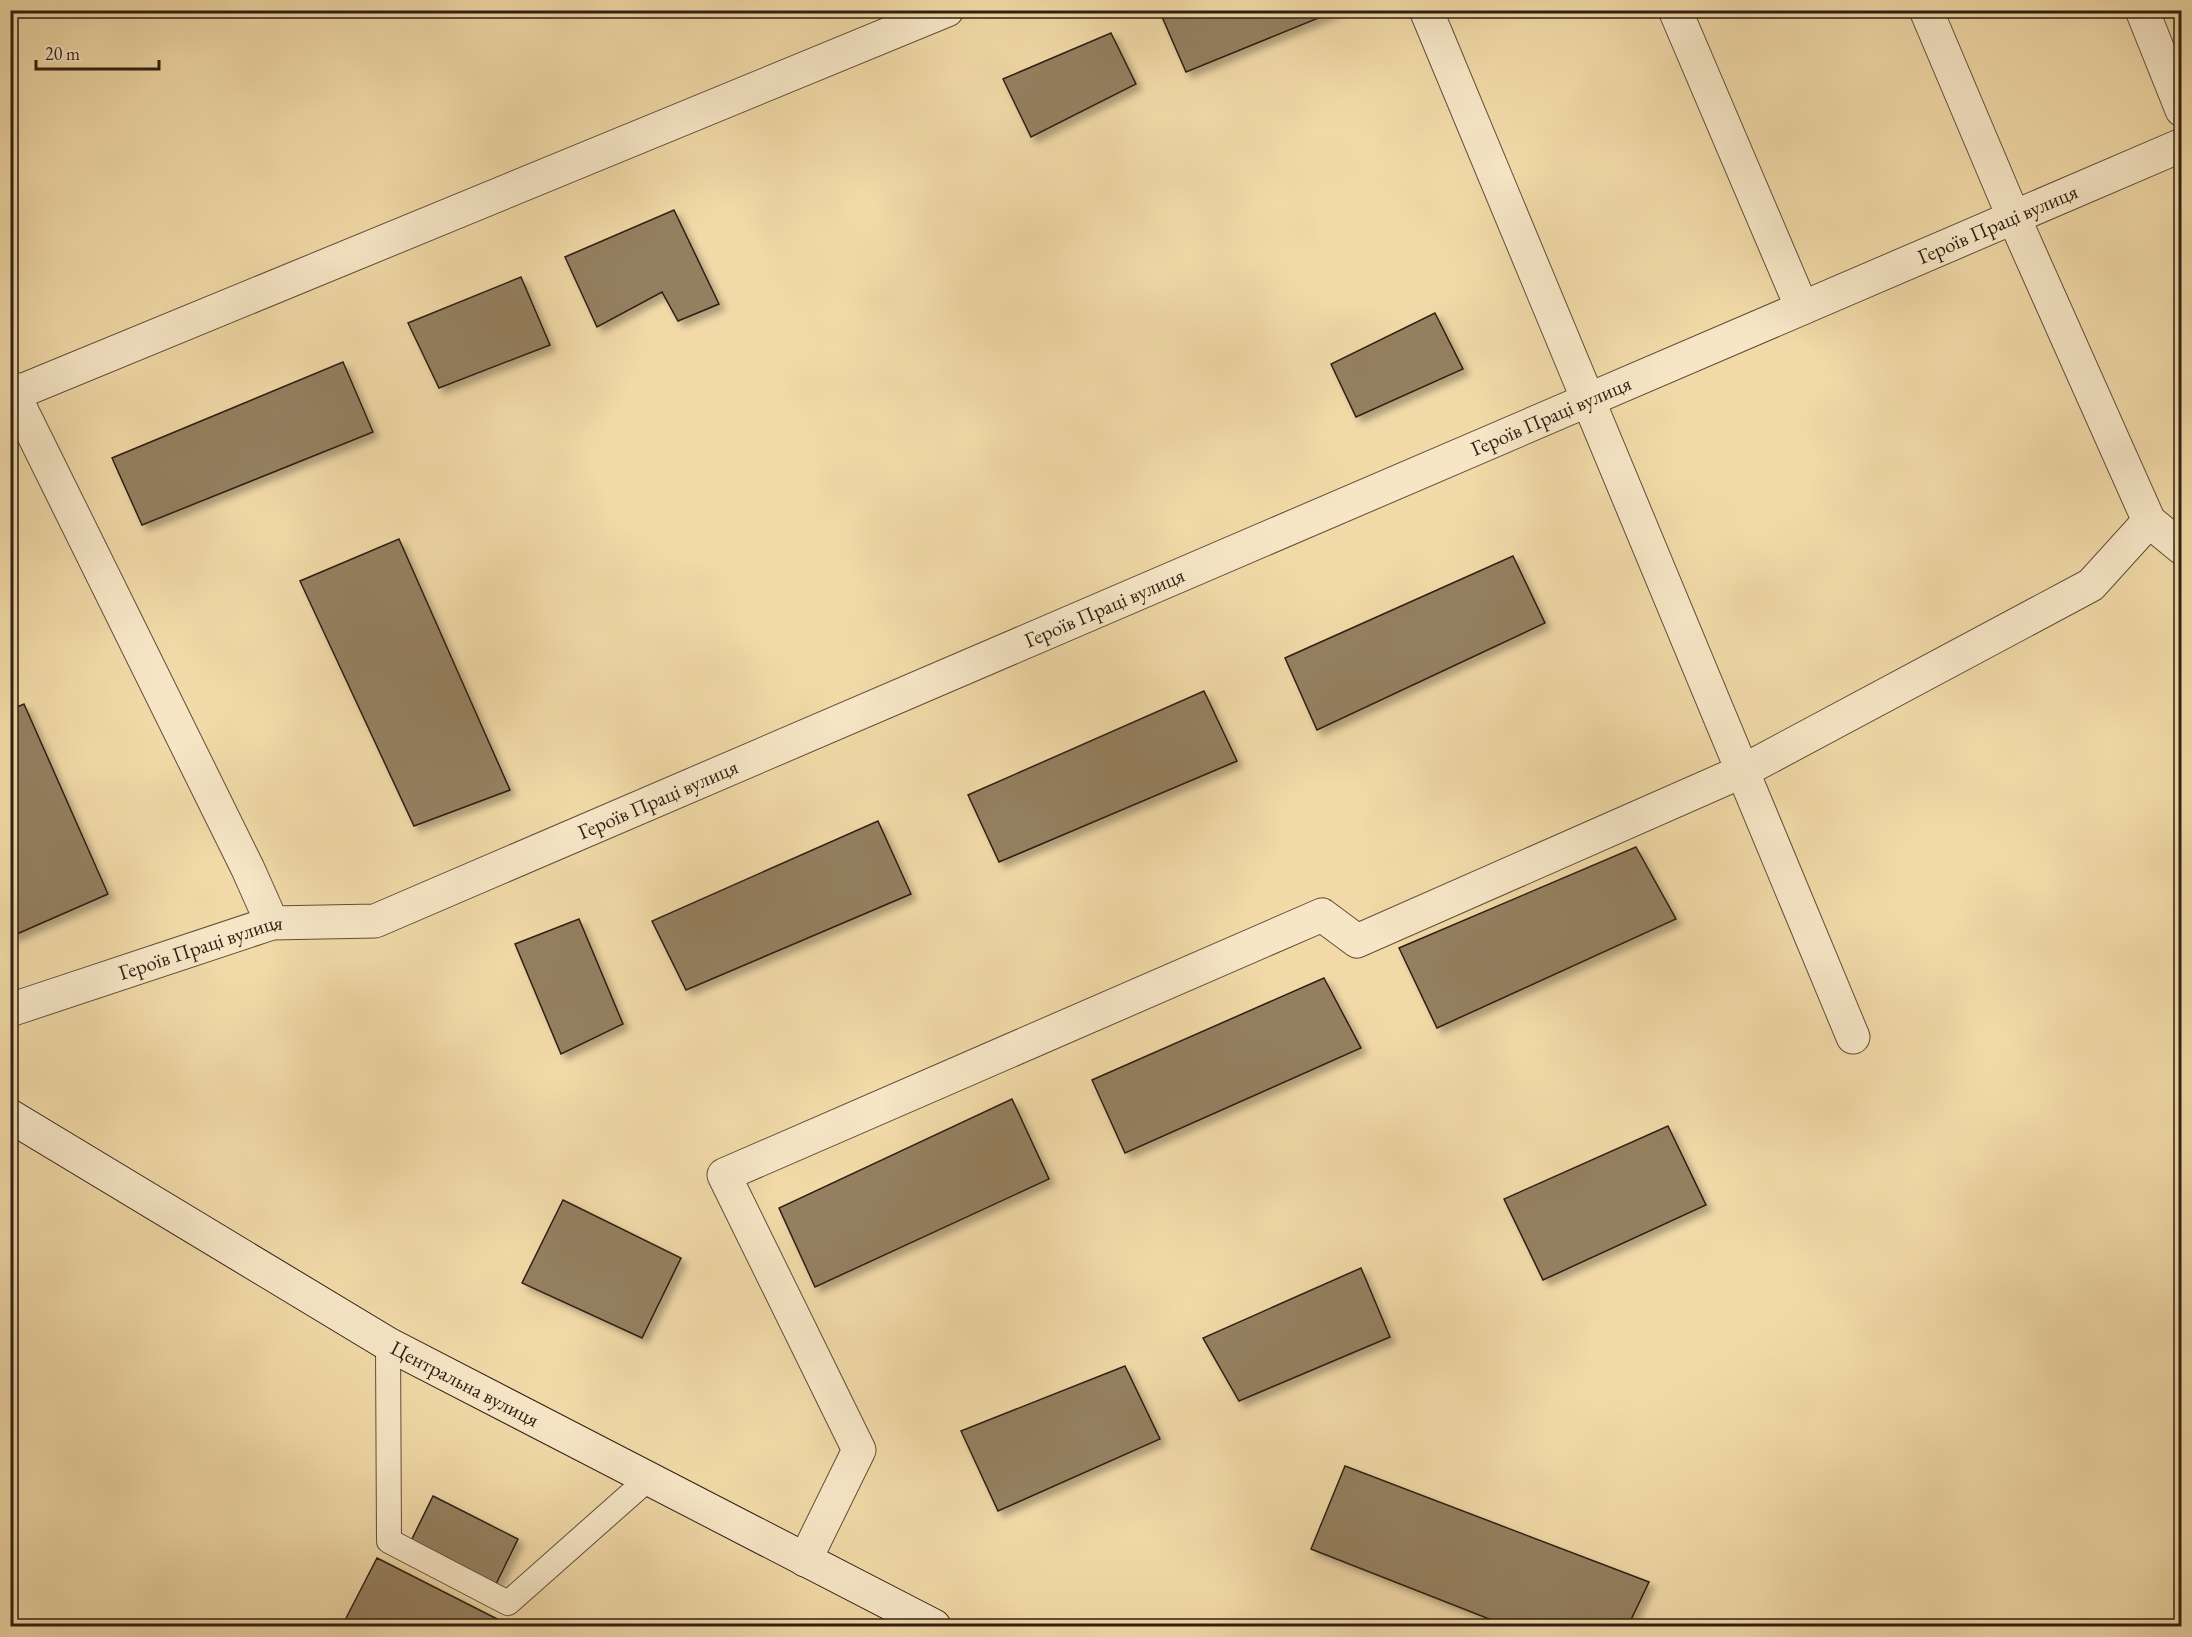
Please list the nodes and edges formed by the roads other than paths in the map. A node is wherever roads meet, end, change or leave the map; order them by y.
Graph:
1 (947, 10) edge
2 (1426, 10) edge
3 (1675, 10) edge
4 (1926, 10) edge
5 (2142, 10) edge
6 (2181, 110) edge
7 (2181, 145) edge
8 (2014, 218) junction
9 (1802, 308) junction
10 (12, 390) edge
11 (1589, 400) junction
12 (2149, 521) junction
13 (2181, 548) edge
14 (1743, 771) junction
15 (272, 923) junction
16 (10, 1010) edge
17 (1853, 1037) dead end
18 (10, 1116) edge
19 (388, 1344) junction
20 (648, 1479) junction
21 (805, 1560) junction
22 (934, 1626) edge

1 - 10 street
2 - 11 street
3 - 9 street
4 - 8 street
5 - 6 street
7 - 8 street, Героїв Праці вулиця
8 - 9 street, Героїв Праці вулиця
8 - 12 street
9 - 11 street, Героїв Праці вулиця
10 - 15 street
11 - 14 street
11 - 15 street, Героїв Праці вулиця
12 - 13 street
12 - 14 street
14 - 17 street
14 - 21 street
15 - 16 street, Героїв Праці вулиця
18 - 19 street, Центральна вулиця
19 - 20 street, Центральна вулиця
19 - 20 lane
20 - 21 street, Центральна вулиця
21 - 22 street, Центральна вулиця

